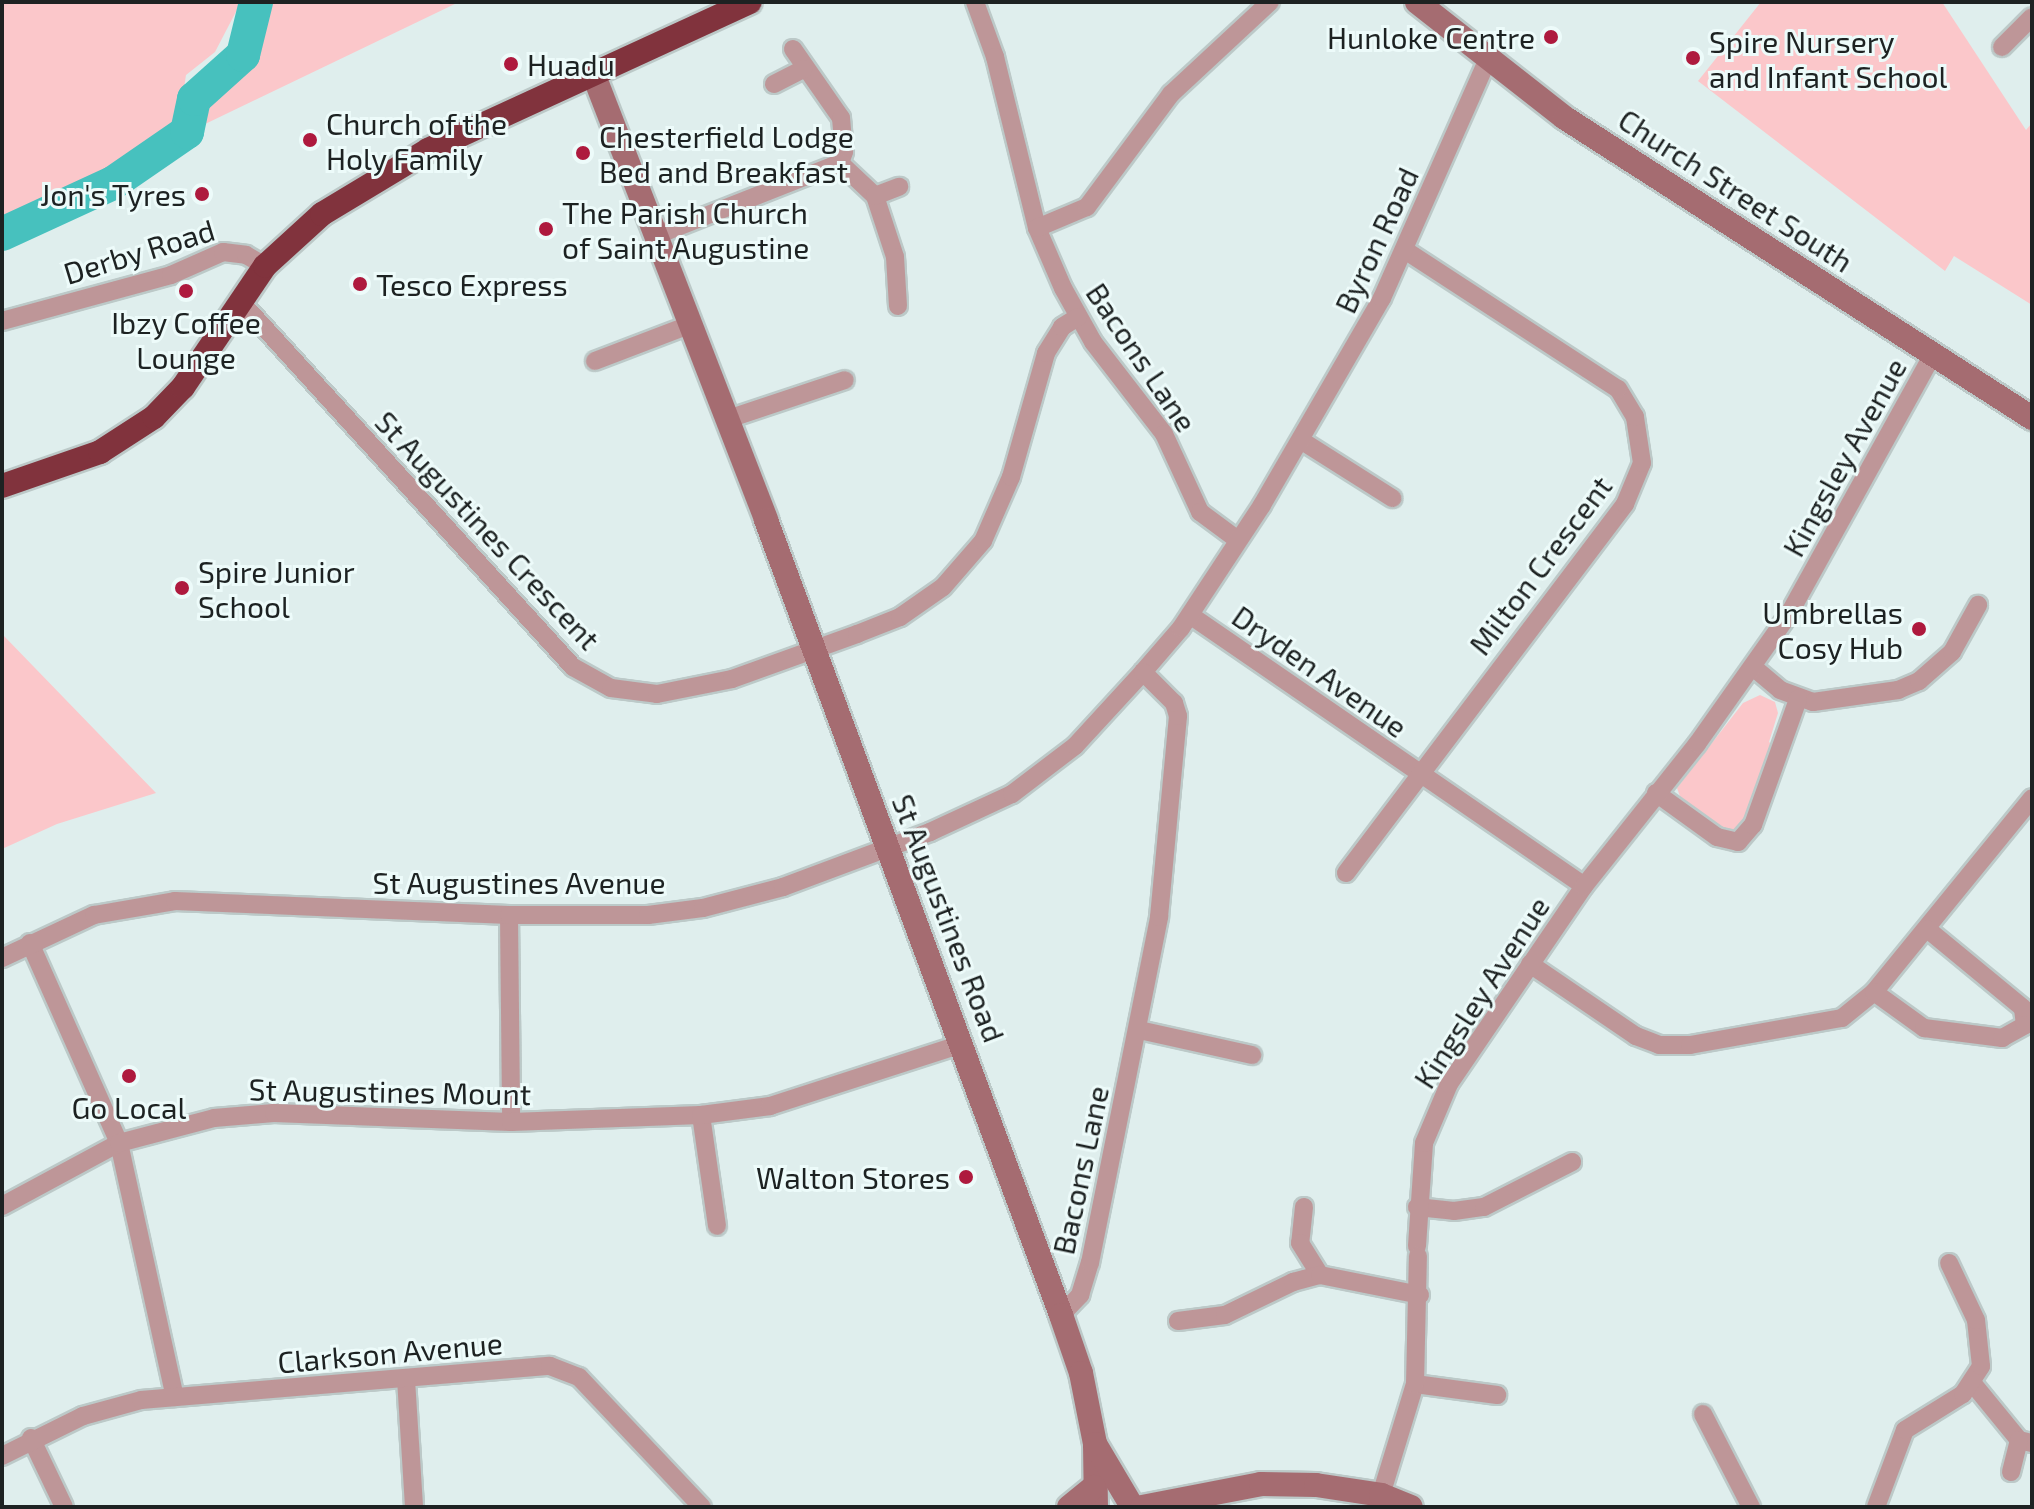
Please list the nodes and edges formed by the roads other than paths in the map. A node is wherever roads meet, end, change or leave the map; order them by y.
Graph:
1 (750, 2) edge
2 (975, 2) edge
3 (1270, 2) edge
4 (1417, 2) edge
5 (2032, 17) edge
6 (2002, 47) dead end
7 (793, 49) dead end
8 (1489, 57) junction
9 (803, 69) junction
10 (593, 73) junction
11 (774, 84) dead end
12 (840, 163) junction
13 (899, 187) dead end
14 (875, 196) junction
15 (1037, 228) junction
16 (657, 235) junction
17 (1405, 250) junction
18 (265, 266) junction
19 (240, 301) junction
20 (898, 306) dead end
21 (1078, 317) junction
22 (2, 321) edge
23 (692, 324) junction
24 (1933, 354) junction
25 (595, 361) dead end
26 (845, 380) dead end
27 (2032, 418) edge
28 (728, 419) junction
29 (1302, 441) junction
30 (2, 486) edge
31 (1392, 498) dead end
32 (1238, 540) junction
33 (1978, 605) dead end
34 (1190, 615) junction
35 (815, 649) junction
36 (1753, 667) junction
37 (1143, 672) junction
38 (1798, 699) junction
39 (1419, 774) junction
40 (1656, 793) junction
41 (2032, 798) edge
42 (889, 848) junction
43 (1346, 873) dead end
44 (1584, 886) junction
45 (509, 915) junction
46 (1927, 929) junction
47 (30, 943) junction
48 (2, 958) edge
49 (1530, 964) junction
50 (1874, 992) junction
51 (1139, 1030) junction
52 (962, 1044) junction
53 (1252, 1055) dead end
54 (701, 1115) junction
55 (511, 1122) junction
56 (119, 1143) junction
57 (1572, 1162) dead end
58 (2, 1206) edge
59 (1304, 1207) dead end
60 (1417, 1207) junction
61 (717, 1226) dead end
62 (1949, 1263) dead end
63 (1320, 1275) junction
64 (1420, 1295) junction
65 (1061, 1315) junction
66 (1178, 1321) dead end
67 (406, 1379) junction
68 (1415, 1384) junction
69 (1974, 1385) junction
70 (1497, 1395) dead end
71 (175, 1397) junction
72 (1703, 1414) dead end
73 (31, 1438) junction
74 (2026, 1441) edge
75 (1095, 1444) junction
76 (2, 1456) edge
77 (2011, 1472) dead end
78 (1381, 1495) junction
79 (1095, 1497) edge
80 (1187, 1502) edge
81 (1131, 1506) edge
82 (64, 1507) edge
83 (414, 1507) edge
84 (702, 1507) edge
85 (1069, 1507) edge
86 (1411, 1507) edge
87 (1751, 1507) edge
88 (1876, 1507) edge

1 - 10 highway
2 - 15 street, Bacons Lane
3 - 15 street
4 - 8 street, Church Street South
5 - 6 street
7 - 9 street
8 - 17 street, Byron Road
8 - 24 street, Church Street South
9 - 11 street
9 - 12 street
10 - 16 street, St Augustines Road
10 - 18 highway
12 - 14 street
12 - 16 street
13 - 14 street
14 - 20 street
15 - 21 street, Bacons Lane
16 - 23 street, St Augustines Road
17 - 29 street, Byron Road
17 - 39 street, Milton Crescent
18 - 19 highway
18 - 22 street, Derby Road
19 - 30 highway
19 - 35 street, St Augustines Crescent
21 - 32 street, Bacons Lane
21 - 35 street, St Augustines Crescent
23 - 25 street
23 - 28 street, St Augustines Road
24 - 27 street, Church Street South
24 - 36 street, Kingsley Avenue
26 - 28 street
28 - 35 street, St Augustines Road
29 - 31 street
29 - 32 street, Byron Road
32 - 34 street, Byron Road
33 - 38 street
34 - 37 street, St Augustines Avenue
34 - 39 street, Dryden Avenue
35 - 42 street, St Augustines Road
36 - 38 street
36 - 40 street, Kingsley Avenue
37 - 42 street, St Augustines Avenue
37 - 51 street, Bacons Lane
38 - 40 street
39 - 43 street, Dryden Avenue
39 - 44 street, Dryden Avenue
40 - 44 street, Kingsley Avenue
41 - 46 street
42 - 45 street, St Augustines Avenue
42 - 52 street, St Augustines Road
44 - 49 street, Kingsley Avenue
45 - 47 street, St Augustines Avenue
45 - 55 street
46 - 50 street
46 - 50 street
47 - 48 street, St Augustines Avenue
47 - 56 street
49 - 50 street
49 - 60 street, Kingsley Avenue
51 - 53 street
51 - 65 street, Bacons Lane
52 - 54 street, St Augustines Mount
52 - 65 street, St Augustines Road
54 - 55 street, St Augustines Mount
54 - 61 street
55 - 56 street, St Augustines Mount
56 - 58 street, St Augustines Mount
56 - 71 street
57 - 60 street
59 - 63 street
60 - 64 street, Kingsley Avenue
62 - 69 street
63 - 64 street
63 - 66 street
64 - 68 street, Kingsley Avenue
65 - 75 street, St Augustines Road
67 - 71 street, Clarkson Avenue
67 - 83 street
67 - 84 street, Clarkson Avenue
68 - 70 street
68 - 78 street, Kingsley Avenue
69 - 74 street
69 - 88 street
71 - 73 street, Clarkson Avenue
72 - 87 street
73 - 76 street, Clarkson Avenue
73 - 82 street
74 - 77 street
75 - 79 street, St Augustines Road
75 - 81 street, St Augustines Road
78 - 80 street
78 - 86 street
79 - 85 street
80 - 81 street

